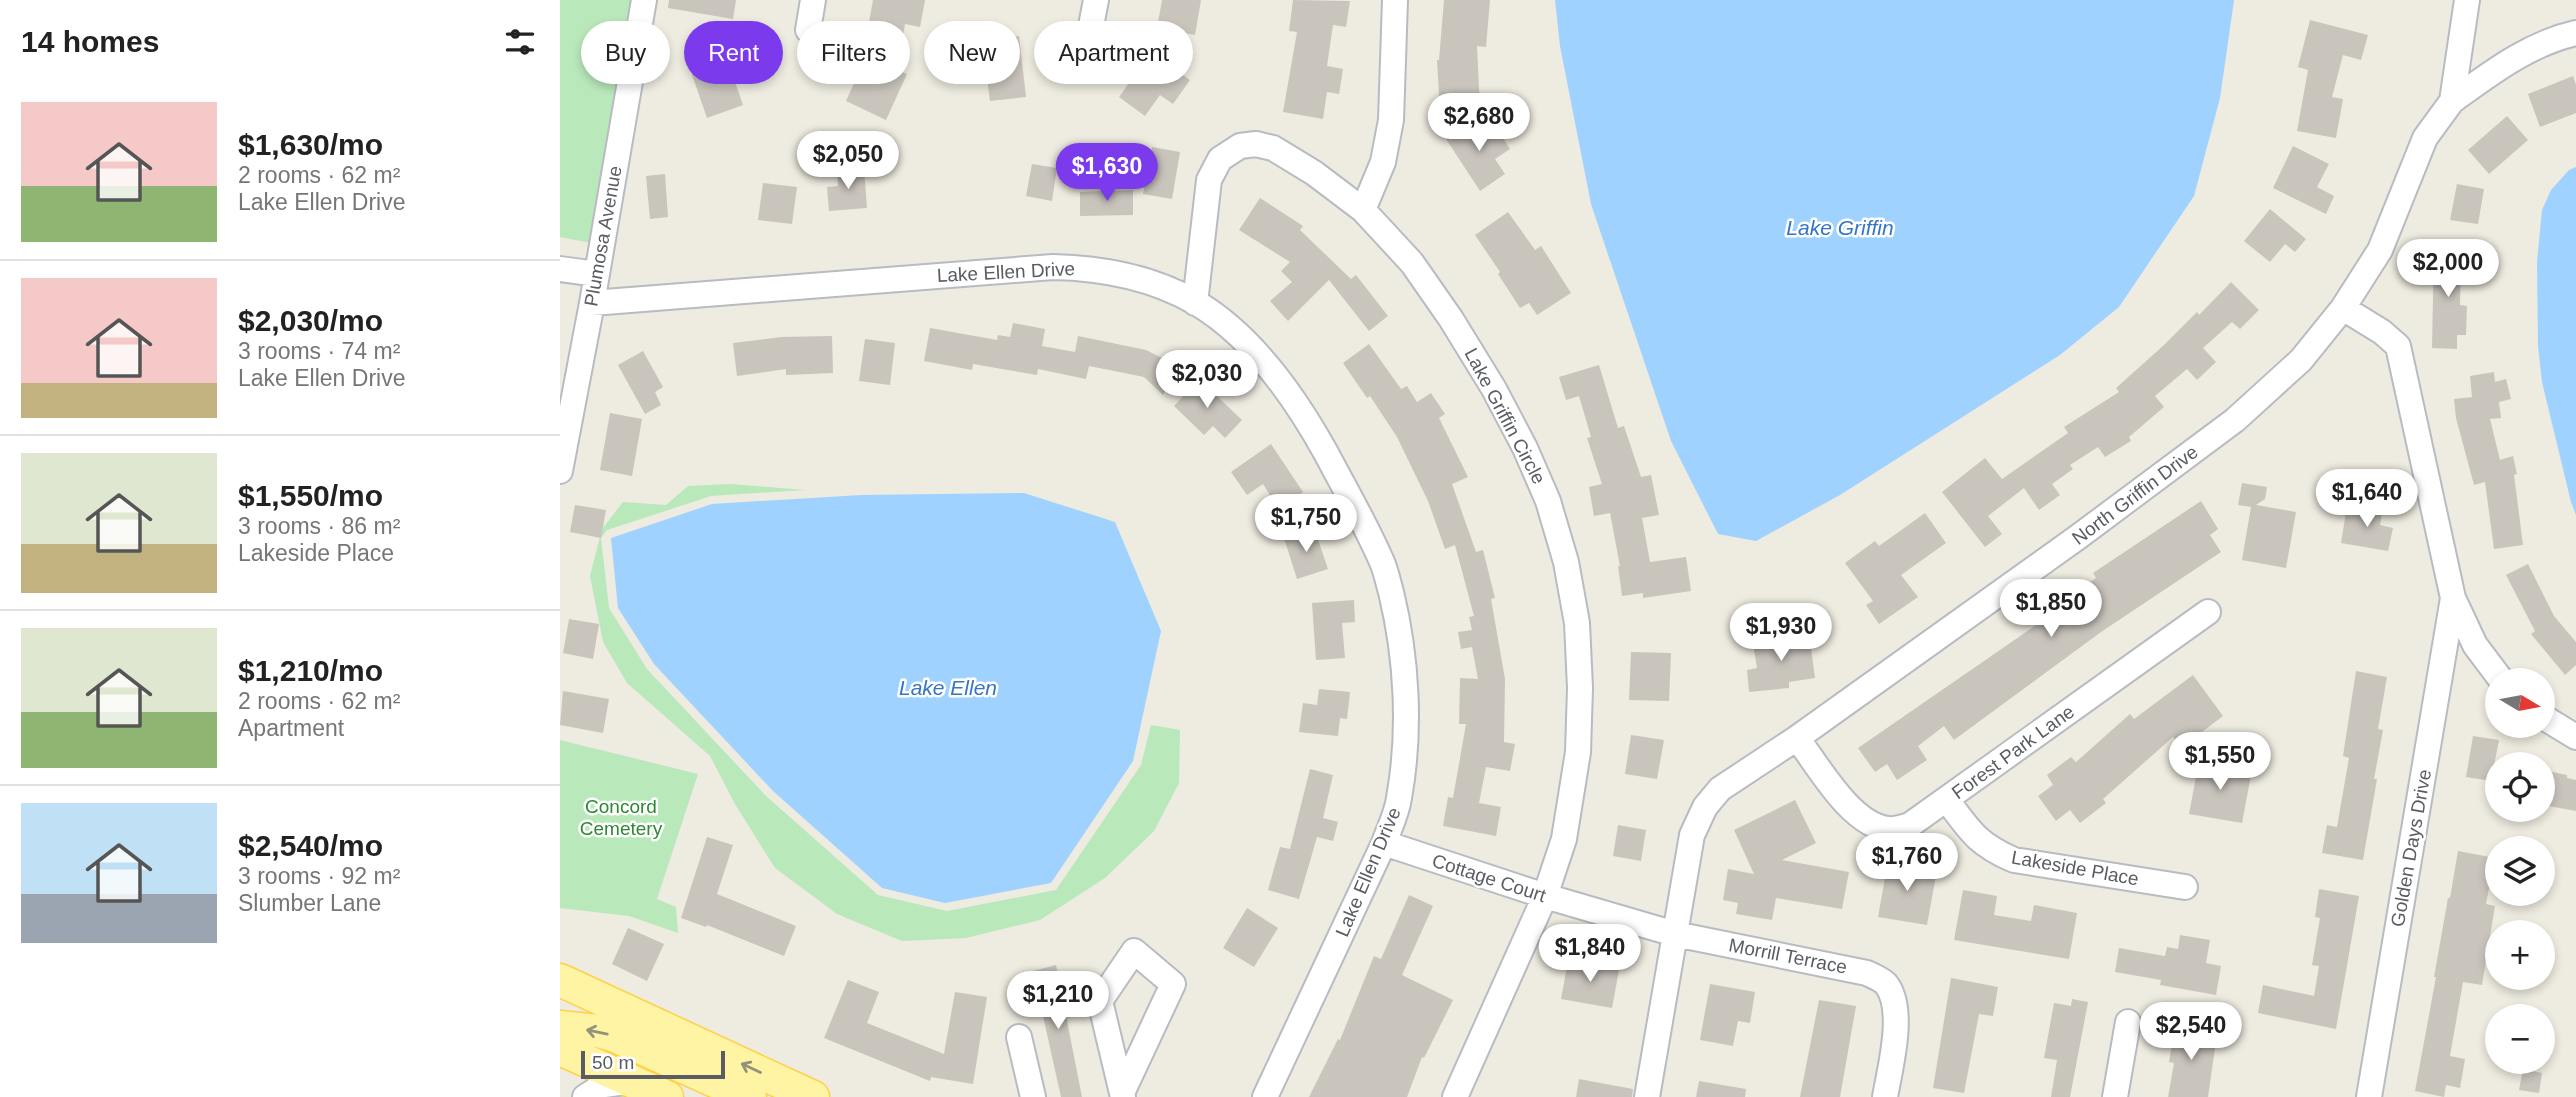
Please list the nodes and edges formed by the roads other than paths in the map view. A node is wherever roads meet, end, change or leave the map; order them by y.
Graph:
1 (644, 0) edge
2 (813, 0) edge
3 (1096, 0) edge
4 (1395, 0) edge
5 (2468, 0) edge
6 (810, 21) edge
7 (1092, 21) edge
8 (2576, 33) edge
9 (2452, 101) junction
10 (1363, 210) junction
11 (560, 269) edge
12 (597, 274) junction
13 (592, 303) junction
14 (1195, 303) junction
15 (2343, 308) junction
16 (570, 361) edge
17 (560, 471) edge
18 (2453, 598) junction
19 (2208, 612) dead end
20 (2493, 668) edge
21 (2555, 724) edge
22 (2576, 737) edge
23 (1797, 738) junction
24 (1947, 800) junction
25 (1384, 843) junction
26 (2185, 887) dead end
27 (1545, 896) junction
28 (1675, 933) junction
29 (560, 980) edge
30 (2128, 1022) dead end
31 (560, 1027) edge
32 (1019, 1037) dead end
33 (560, 1049) edge
34 (632, 1081) junction
35 (1122, 1095) edge
36 (585, 1097) edge
37 (667, 1097) edge
38 (750, 1097) edge
39 (813, 1097) edge
40 (1033, 1097) edge
41 (1265, 1097) edge
42 (1455, 1097) edge
43 (1647, 1097) edge
44 (1885, 1097) edge
45 (2115, 1097) edge
46 (2369, 1097) edge

1 - 12 street, Plumosa Avenue
2 - 6 street
3 - 7 street
4 - 10 street
5 - 9 street, North Griffin Drive
8 - 9 street
9 - 15 street, North Griffin Drive
10 - 14 street, Lake Griffin Circle
10 - 27 street, Lake Griffin Circle
11 - 12 street
12 - 13 street, Plumosa Avenue
13 - 14 street, Lake Ellen Drive
13 - 16 street, Plumosa Avenue
14 - 25 street, Lake Ellen Drive
15 - 18 street
15 - 23 street, North Griffin Drive
16 - 17 street, Plumosa Avenue
18 - 20 street
18 - 46 street, Golden Days Drive
19 - 24 street, Forest Park Lane
21 - 22 street
23 - 24 street, Forest Park Lane
23 - 28 street, North Griffin Drive
24 - 26 street, Lakeside Place
25 - 27 street, Cottage Court
25 - 41 street, Lake Ellen Drive
27 - 28 street, Cottage Court
27 - 42 street, Lake Griffin Circle
28 - 43 street, North Griffin Drive
28 - 44 street, Morrill Terrace
39 -> 29 main road
30 - 45 street
38 -> 31 main road
32 - 40 street
33 - 34 main road
34 - 36 street
34 - 37 main road
35 - 35 street

